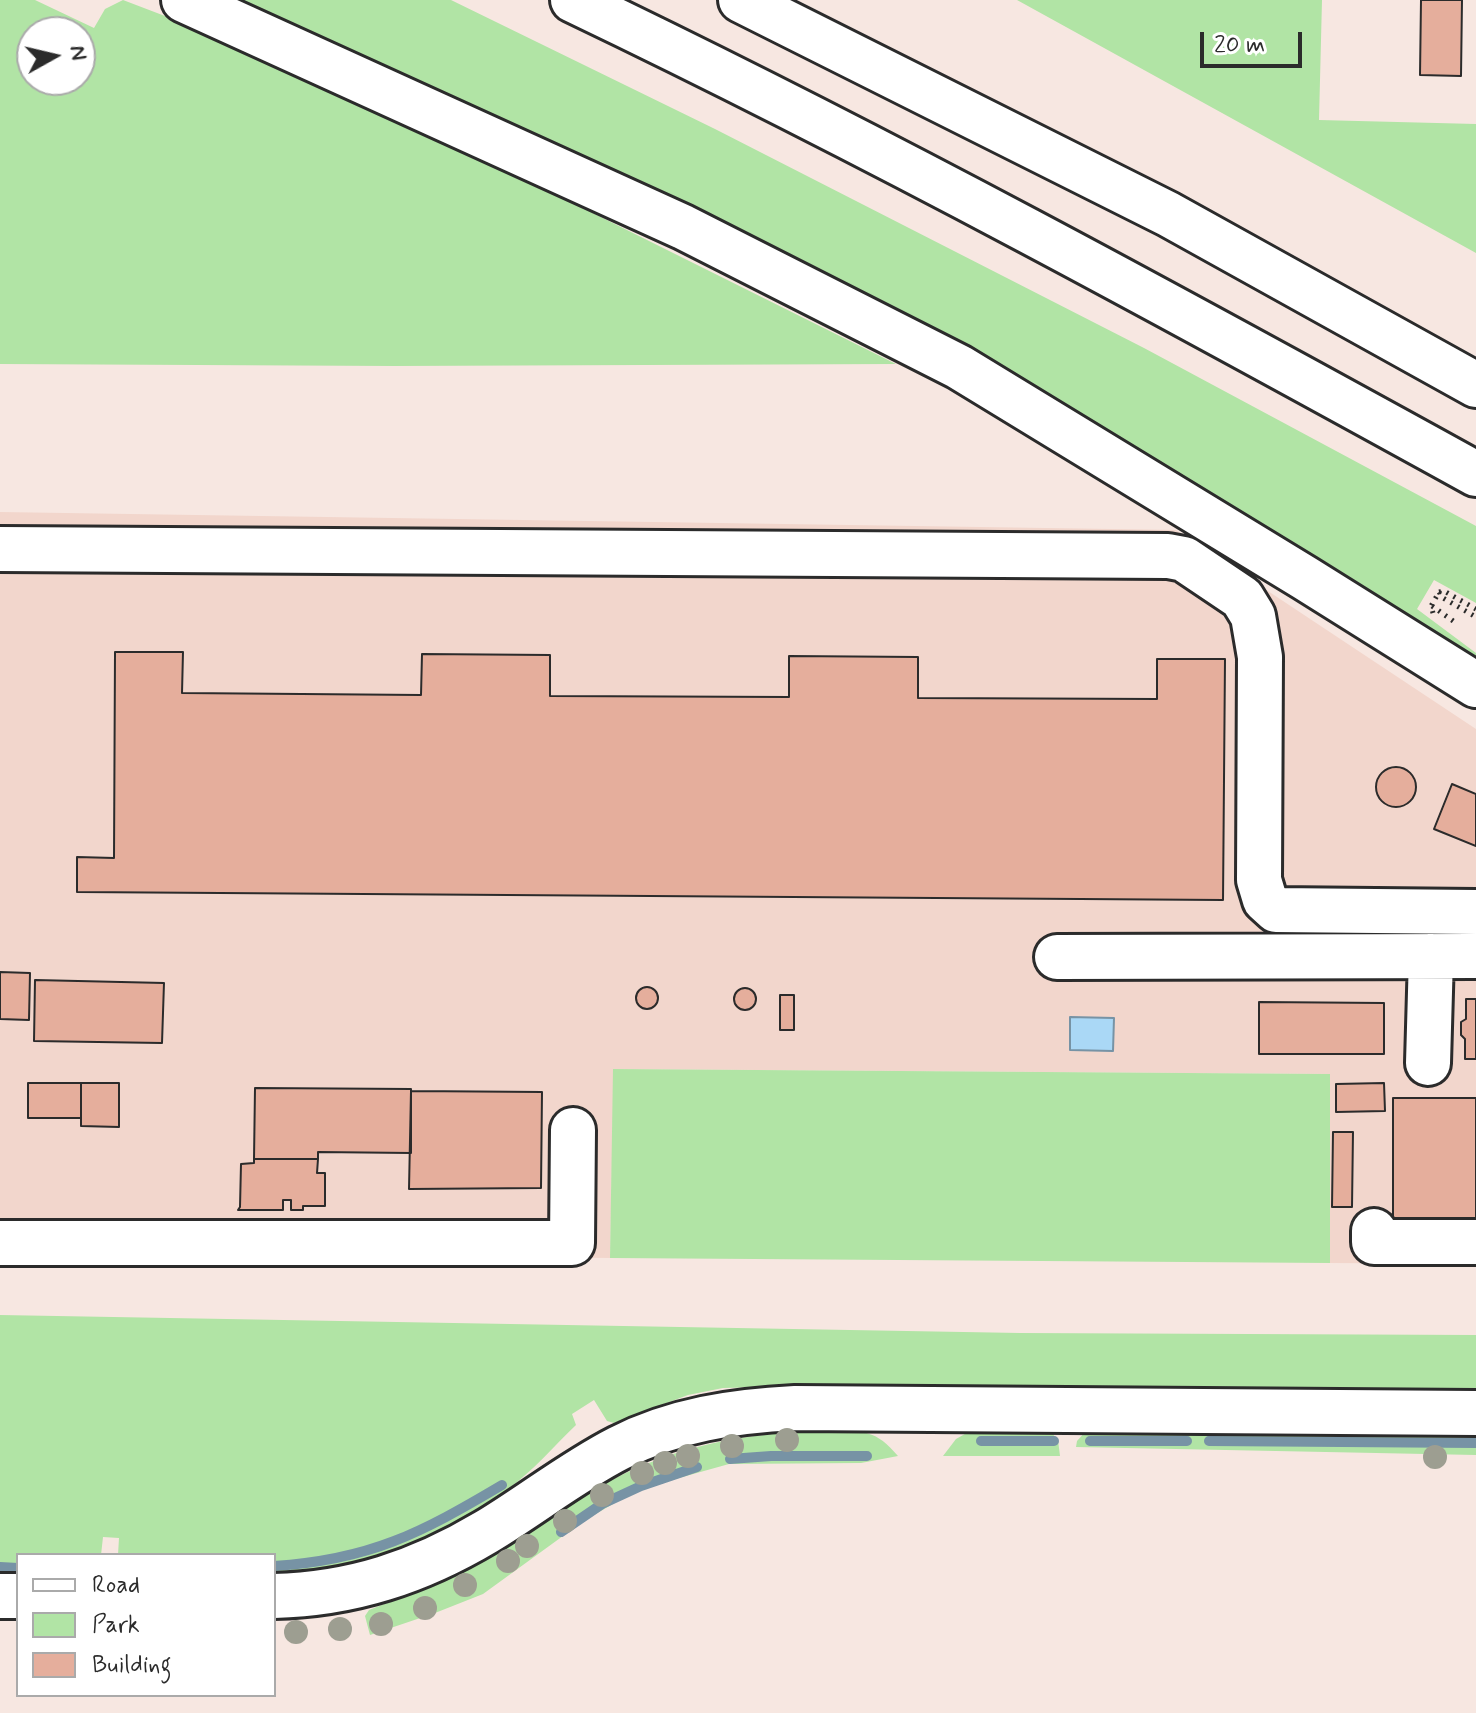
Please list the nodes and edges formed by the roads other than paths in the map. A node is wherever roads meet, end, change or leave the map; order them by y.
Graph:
1 (184, 0) edge
2 (573, 0) edge
3 (741, 0) edge
4 (1476, 385) edge
5 (1476, 474) edge
6 (0, 549) edge
7 (1476, 685) edge
8 (1476, 912) edge
9 (1431, 956) junction
10 (1476, 956) edge
11 (1057, 957) dead end
12 (1428, 1063) dead end
13 (573, 1130) dead end
14 (1374, 1231) dead end
15 (1476, 1242) edge
16 (0, 1243) edge
17 (1476, 1413) edge
18 (276, 1596) edge

1 - 7 main road
2 - 5 main road
3 - 4 main road
6 - 8 main road
9 - 10 main road
9 - 11 main road
9 - 12 main road
13 - 16 main road
14 - 15 main road
17 - 18 main road

